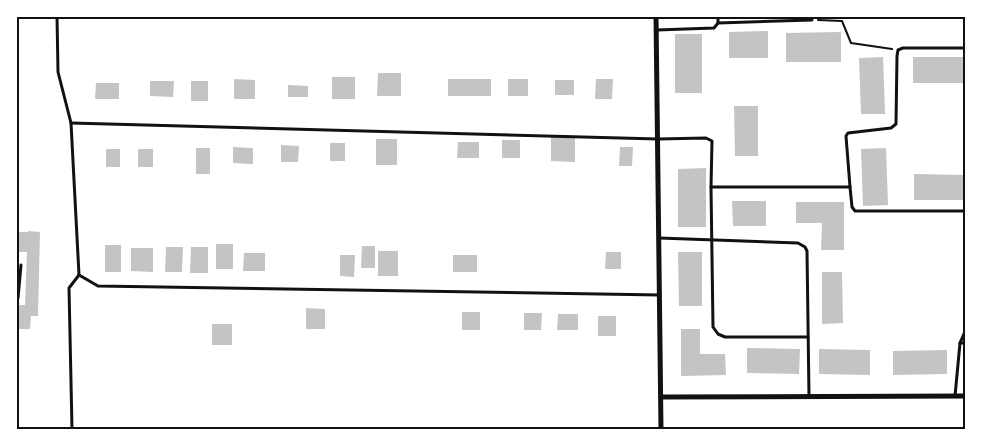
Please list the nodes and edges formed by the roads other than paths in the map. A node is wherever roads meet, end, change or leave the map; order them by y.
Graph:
1 (57, 16) edge
2 (656, 16) edge
3 (718, 16) edge
4 (812, 20) road end
5 (718, 23) junction
6 (656, 30) junction
7 (966, 48) edge
8 (71, 124) junction
9 (658, 139) junction
10 (712, 187) junction
11 (850, 187) junction
12 (966, 211) edge
13 (659, 238) junction
14 (711, 240) junction
15 (22, 265) dead end
16 (79, 275) junction
17 (660, 295) junction
18 (16, 298) edge
19 (966, 329) edge
20 (808, 337) junction
21 (960, 343) junction
22 (966, 343) edge
23 (955, 396) junction
24 (966, 396) edge
25 (661, 397) junction
26 (809, 397) junction
27 (72, 429) edge
28 (661, 429) edge

1 - 8 lane
2 - 6 street
3 - 5 lane
4 - 5 lane
5 - 6 lane
6 - 9 street
7 - 11 lane
8 - 9 lane
8 - 16 lane
9 - 10 lane
9 - 13 street
10 - 11 lane
10 - 14 lane
11 - 12 lane
13 - 14 lane
13 - 17 street
14 - 20 lane
14 - 20 lane
15 - 18 lane
16 - 17 lane
16 - 27 lane
17 - 25 street
19 - 21 lane
20 - 26 lane
21 - 22 lane
21 - 23 lane
23 - 24 street
23 - 26 street
25 - 26 street
25 - 28 street

